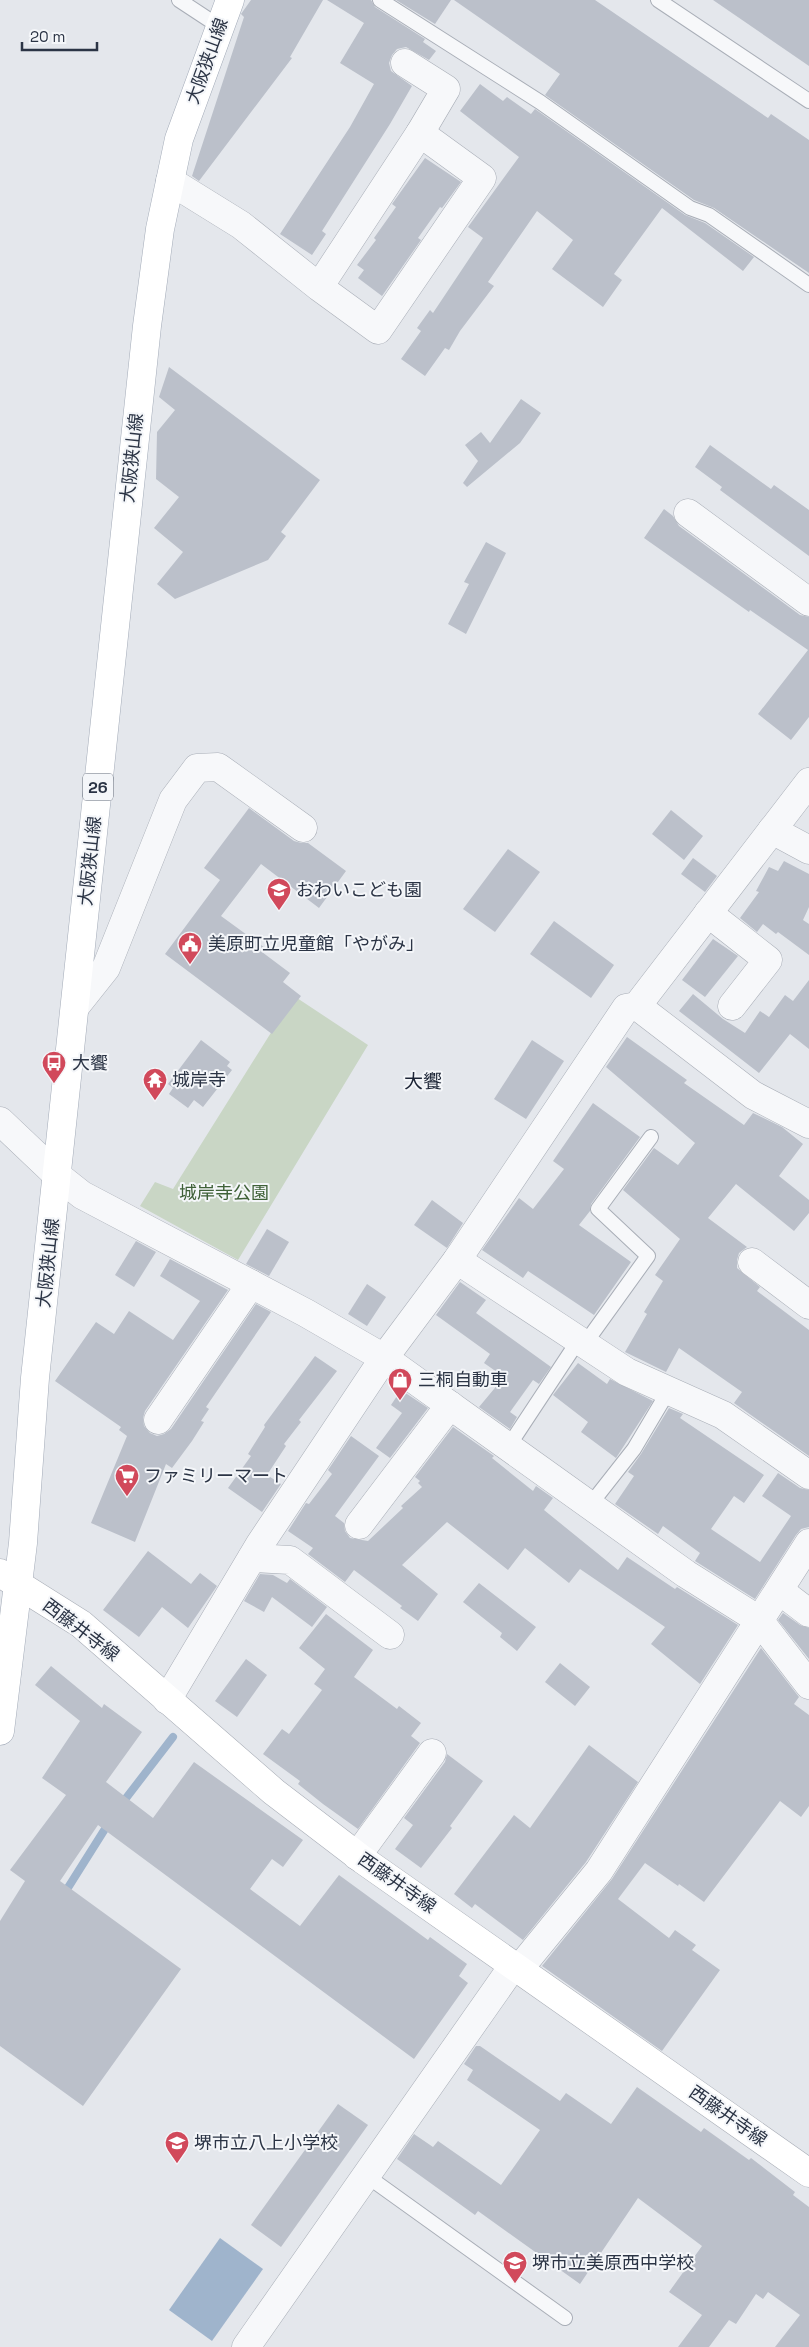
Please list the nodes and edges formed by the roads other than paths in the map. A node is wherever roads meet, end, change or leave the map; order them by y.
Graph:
1 (179, 0) edge
2 (230, 0) edge
3 (380, 0) edge
4 (658, 0) edge
5 (220, 27) junction
6 (405, 63) dead end
7 (809, 101) edge
8 (420, 133) junction
9 (170, 181) junction
10 (809, 285) edge
11 (319, 287) junction
12 (688, 513) dead end
13 (809, 602) edge
14 (809, 782) edge
15 (302, 828) dead end
16 (772, 830) junction
17 (809, 850) edge
18 (708, 913) junction
19 (637, 1006) junction
20 (732, 1006) dead end
21 (75, 1007) junction
22 (0, 1121) edge
23 (809, 1124) edge
24 (651, 1137) dead end
25 (58, 1176) junction
26 (457, 1260) junction
27 (752, 1262) dead end
28 (251, 1284) junction
29 (809, 1305) edge
30 (581, 1343) junction
31 (384, 1358) junction
32 (669, 1390) junction
33 (450, 1405) junction
34 (158, 1420) dead end
35 (508, 1447) junction
36 (809, 1475) edge
37 (590, 1505) junction
38 (359, 1525) dead end
39 (809, 1543) edge
40 (252, 1558) junction
41 (9, 1578) edge
42 (780, 1591) junction
43 (809, 1613) edge
44 (759, 1620) junction
45 (390, 1635) dead end
46 (809, 1685) edge
47 (167, 1700) junction
48 (0, 1731) edge
49 (432, 1753) dead end
50 (357, 1856) junction
51 (516, 1967) junction
52 (809, 2173) edge
53 (367, 2176) junction
54 (565, 2318) dead end
55 (246, 2347) edge

1 - 5 lane
2 - 5 main road, 大阪狭山線 / 26
3 - 10 lane
4 - 7 lane
5 - 9 main road, 大阪狭山線 / 26
6 - 8 street
8 - 11 street
8 - 11 street
9 - 11 street
9 - 21 main road, 大阪狭山線 / 26
12 - 13 street
14 - 16 street
15 - 21 street
16 - 17 street
16 - 18 street
18 - 19 street
18 - 20 street
19 - 23 street
19 - 26 street
21 - 25 main road, 大阪狭山線 / 26
22 - 25 street
24 - 30 lane
25 - 28 street
25 - 41 main road, 大阪狭山線 / 26
26 - 30 street
26 - 31 street
27 - 29 street
28 - 31 street
28 - 34 street
30 - 32 street
30 - 35 lane
31 - 33 street
31 - 40 street
32 - 36 street
32 - 37 lane
33 - 35 street
33 - 38 street
35 - 37 street
37 - 44 street
39 - 42 street
40 - 45 street
40 - 47 street
41 - 47 main road, 西藤井寺線
41 - 48 main road, 大阪狭山線 / 26
42 - 43 street
42 - 44 street
44 - 46 street
44 - 51 street
47 - 50 main road, 西藤井寺線
49 - 50 street
50 - 51 main road, 西藤井寺線
51 - 52 main road, 西藤井寺線
51 - 53 street
53 - 54 lane
53 - 55 street

